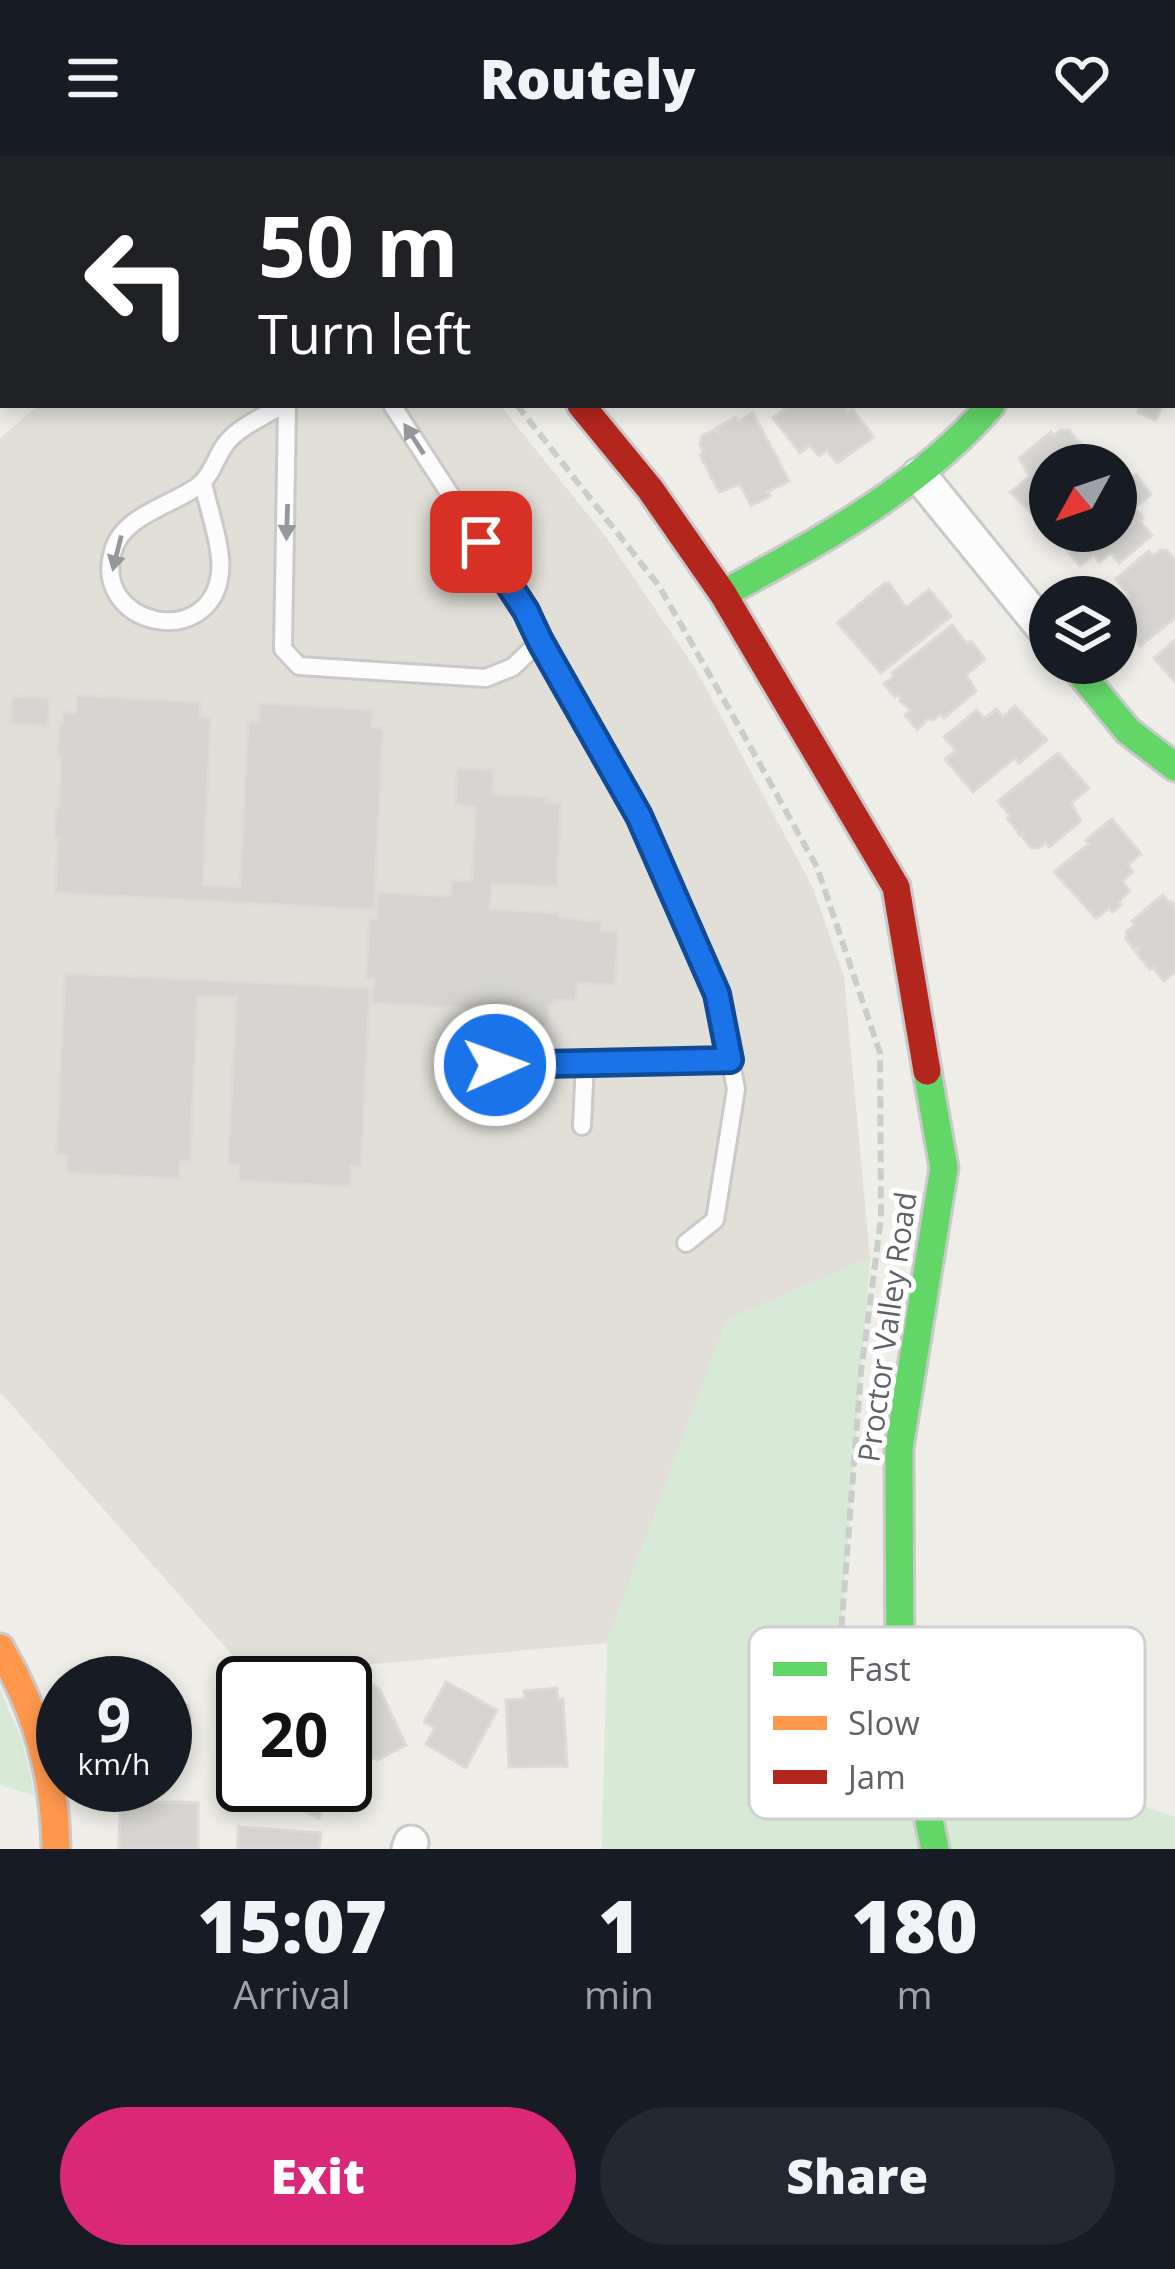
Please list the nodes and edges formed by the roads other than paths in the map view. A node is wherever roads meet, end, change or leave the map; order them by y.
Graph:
1 (280, 408) edge
2 (285, 408) edge
3 (394, 408) edge
4 (583, 408) edge
5 (990, 408) edge
6 (919, 475) junction
7 (202, 483) junction
8 (723, 594) junction
9 (1029, 610) edge
10 (540, 641) junction
11 (1089, 684) edge
12 (1175, 767) edge
13 (730, 1060) junction
14 (585, 1062) junction
15 (495, 1065) dead end
16 (582, 1126) dead end
17 (686, 1243) dead end
18 (900, 1627) edge
19 (0, 1648) edge
20 (929, 1819) edge
21 (56, 1849) edge
22 (935, 1849) edge

1 - 7 lane
2 -> 10 lane
10 -> 3 lane
4 - 8 street, Proctor Valley Road
5 - 6 street
6 - 8 street
6 - 9 street
7 -> 7 lane
8 - 18 street, Proctor Valley Road
10 - 13 lane
11 - 12 street
13 - 14 lane
13 - 17 lane
14 - 15 lane
14 - 16 lane
19 - 21 street
20 - 22 street, Proctor Valley Road

